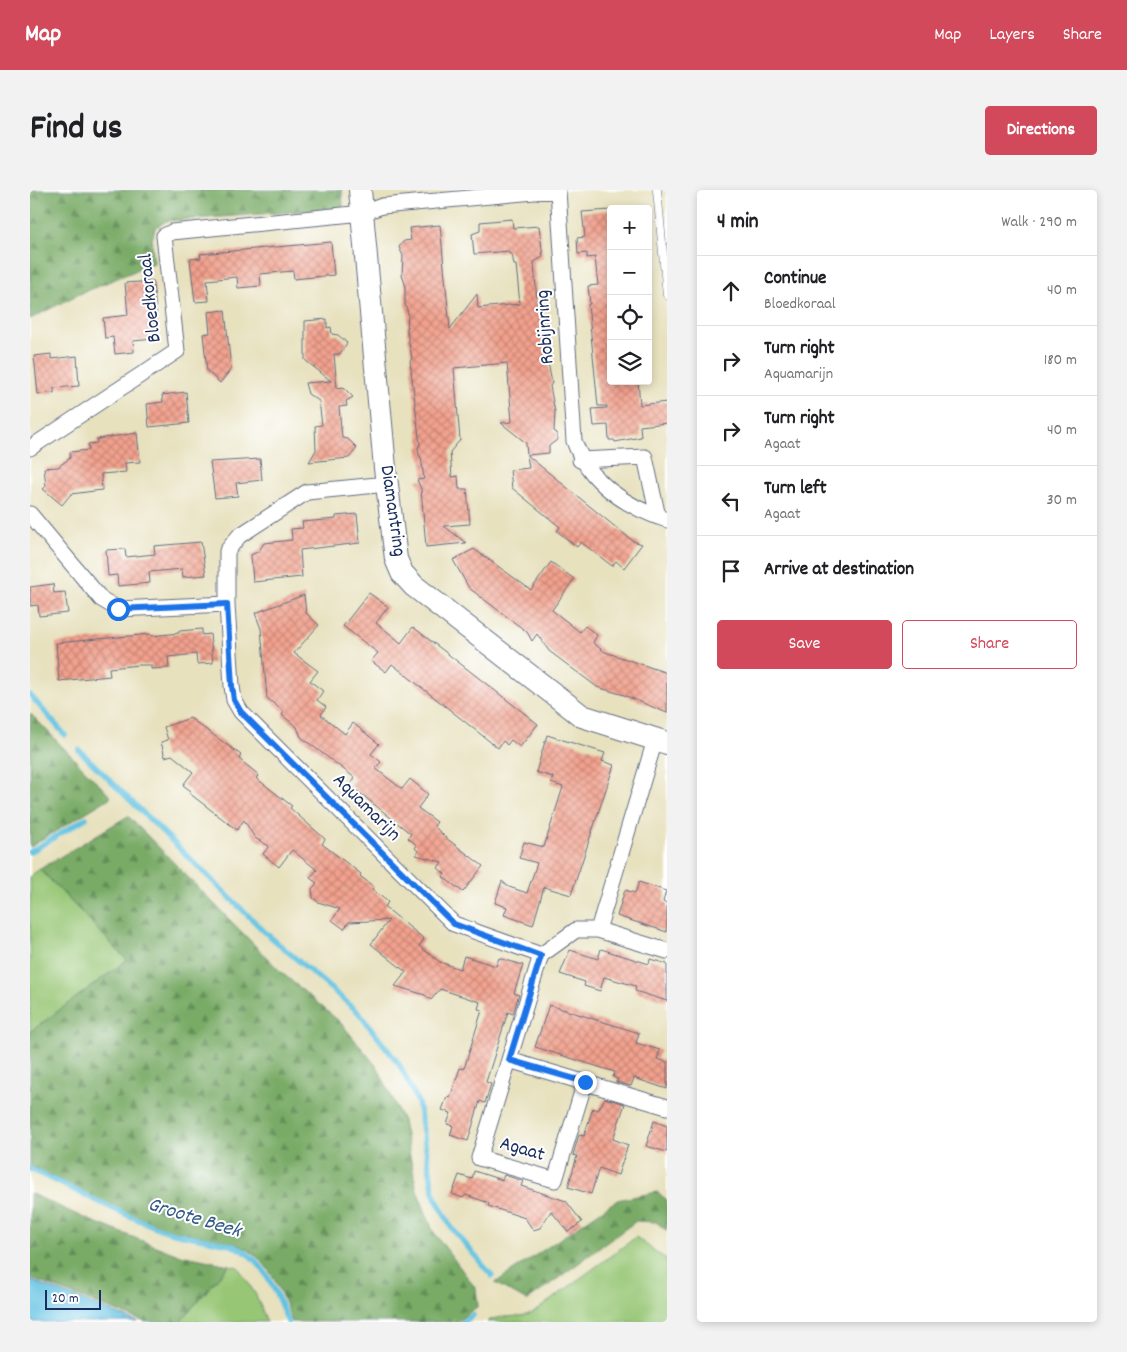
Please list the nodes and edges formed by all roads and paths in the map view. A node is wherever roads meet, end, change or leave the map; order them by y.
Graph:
1 (360, 190) edge
2 (557, 190) edge
3 (657, 190) edge
4 (363, 213) junction
5 (667, 295) edge
6 (30, 448) edge
7 (580, 460) junction
8 (387, 484) junction
9 (30, 514) edge
10 (663, 519) edge
11 (227, 604) junction
12 (661, 742) edge
13 (598, 930) junction
14 (667, 951) edge
15 (541, 956) junction
16 (509, 1060) junction
17 (585, 1082) junction
18 (667, 1107) edge

1 - 4 street, Diamantring
2 - 4 street
2 - 7 street, Robijnring
3 - 5 lane
4 - 6 street, Bloedkoraal
4 - 8 street, Diamantring
7 - 10 street, Robijnring
7 - 10 street, Robijnring
8 - 11 street, Aquamarijn
8 - 12 street, Diamantring
9 - 11 street
11 - 15 street, Aquamarijn
12 - 13 street
13 - 14 street
13 - 15 street
15 - 16 street, Agaat
16 - 17 street
16 - 17 street, Agaat
17 - 18 street

